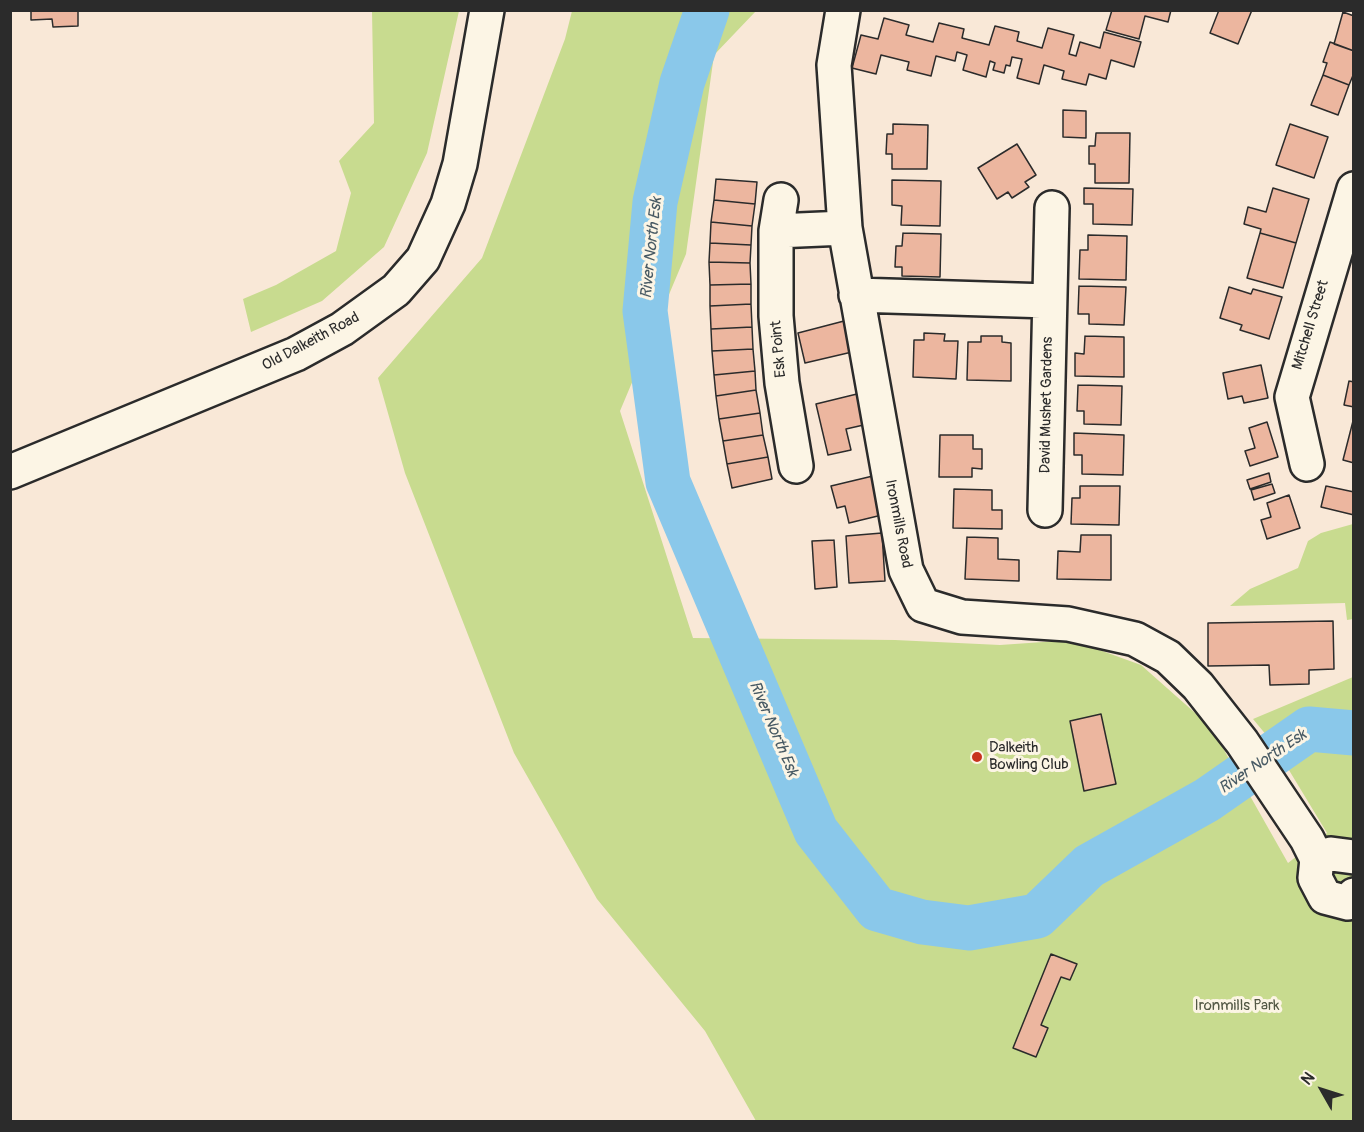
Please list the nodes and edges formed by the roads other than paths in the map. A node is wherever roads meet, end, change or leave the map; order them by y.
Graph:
1 (487, 10) edge
2 (843, 10) edge
3 (1353, 189) edge
4 (1052, 208) dead end
5 (845, 228) junction
6 (856, 295) junction
7 (1049, 301) junction
8 (796, 466) dead end
9 (1309, 469) dead end
10 (10, 472) edge
11 (1045, 510) dead end
12 (1312, 849) junction
13 (1353, 857) edge
14 (1353, 895) edge

1 - 10 street, Old Dalkeith Road
2 - 5 street, Ironmills Road
3 - 9 street, Mitchell Street
4 - 7 street, David Mushet Gardens
5 - 6 street, Ironmills Road
5 - 8 street, Esk Point
6 - 7 street
6 - 12 street, Ironmills Road
7 - 11 street, David Mushet Gardens
12 - 13 street
12 - 14 street

